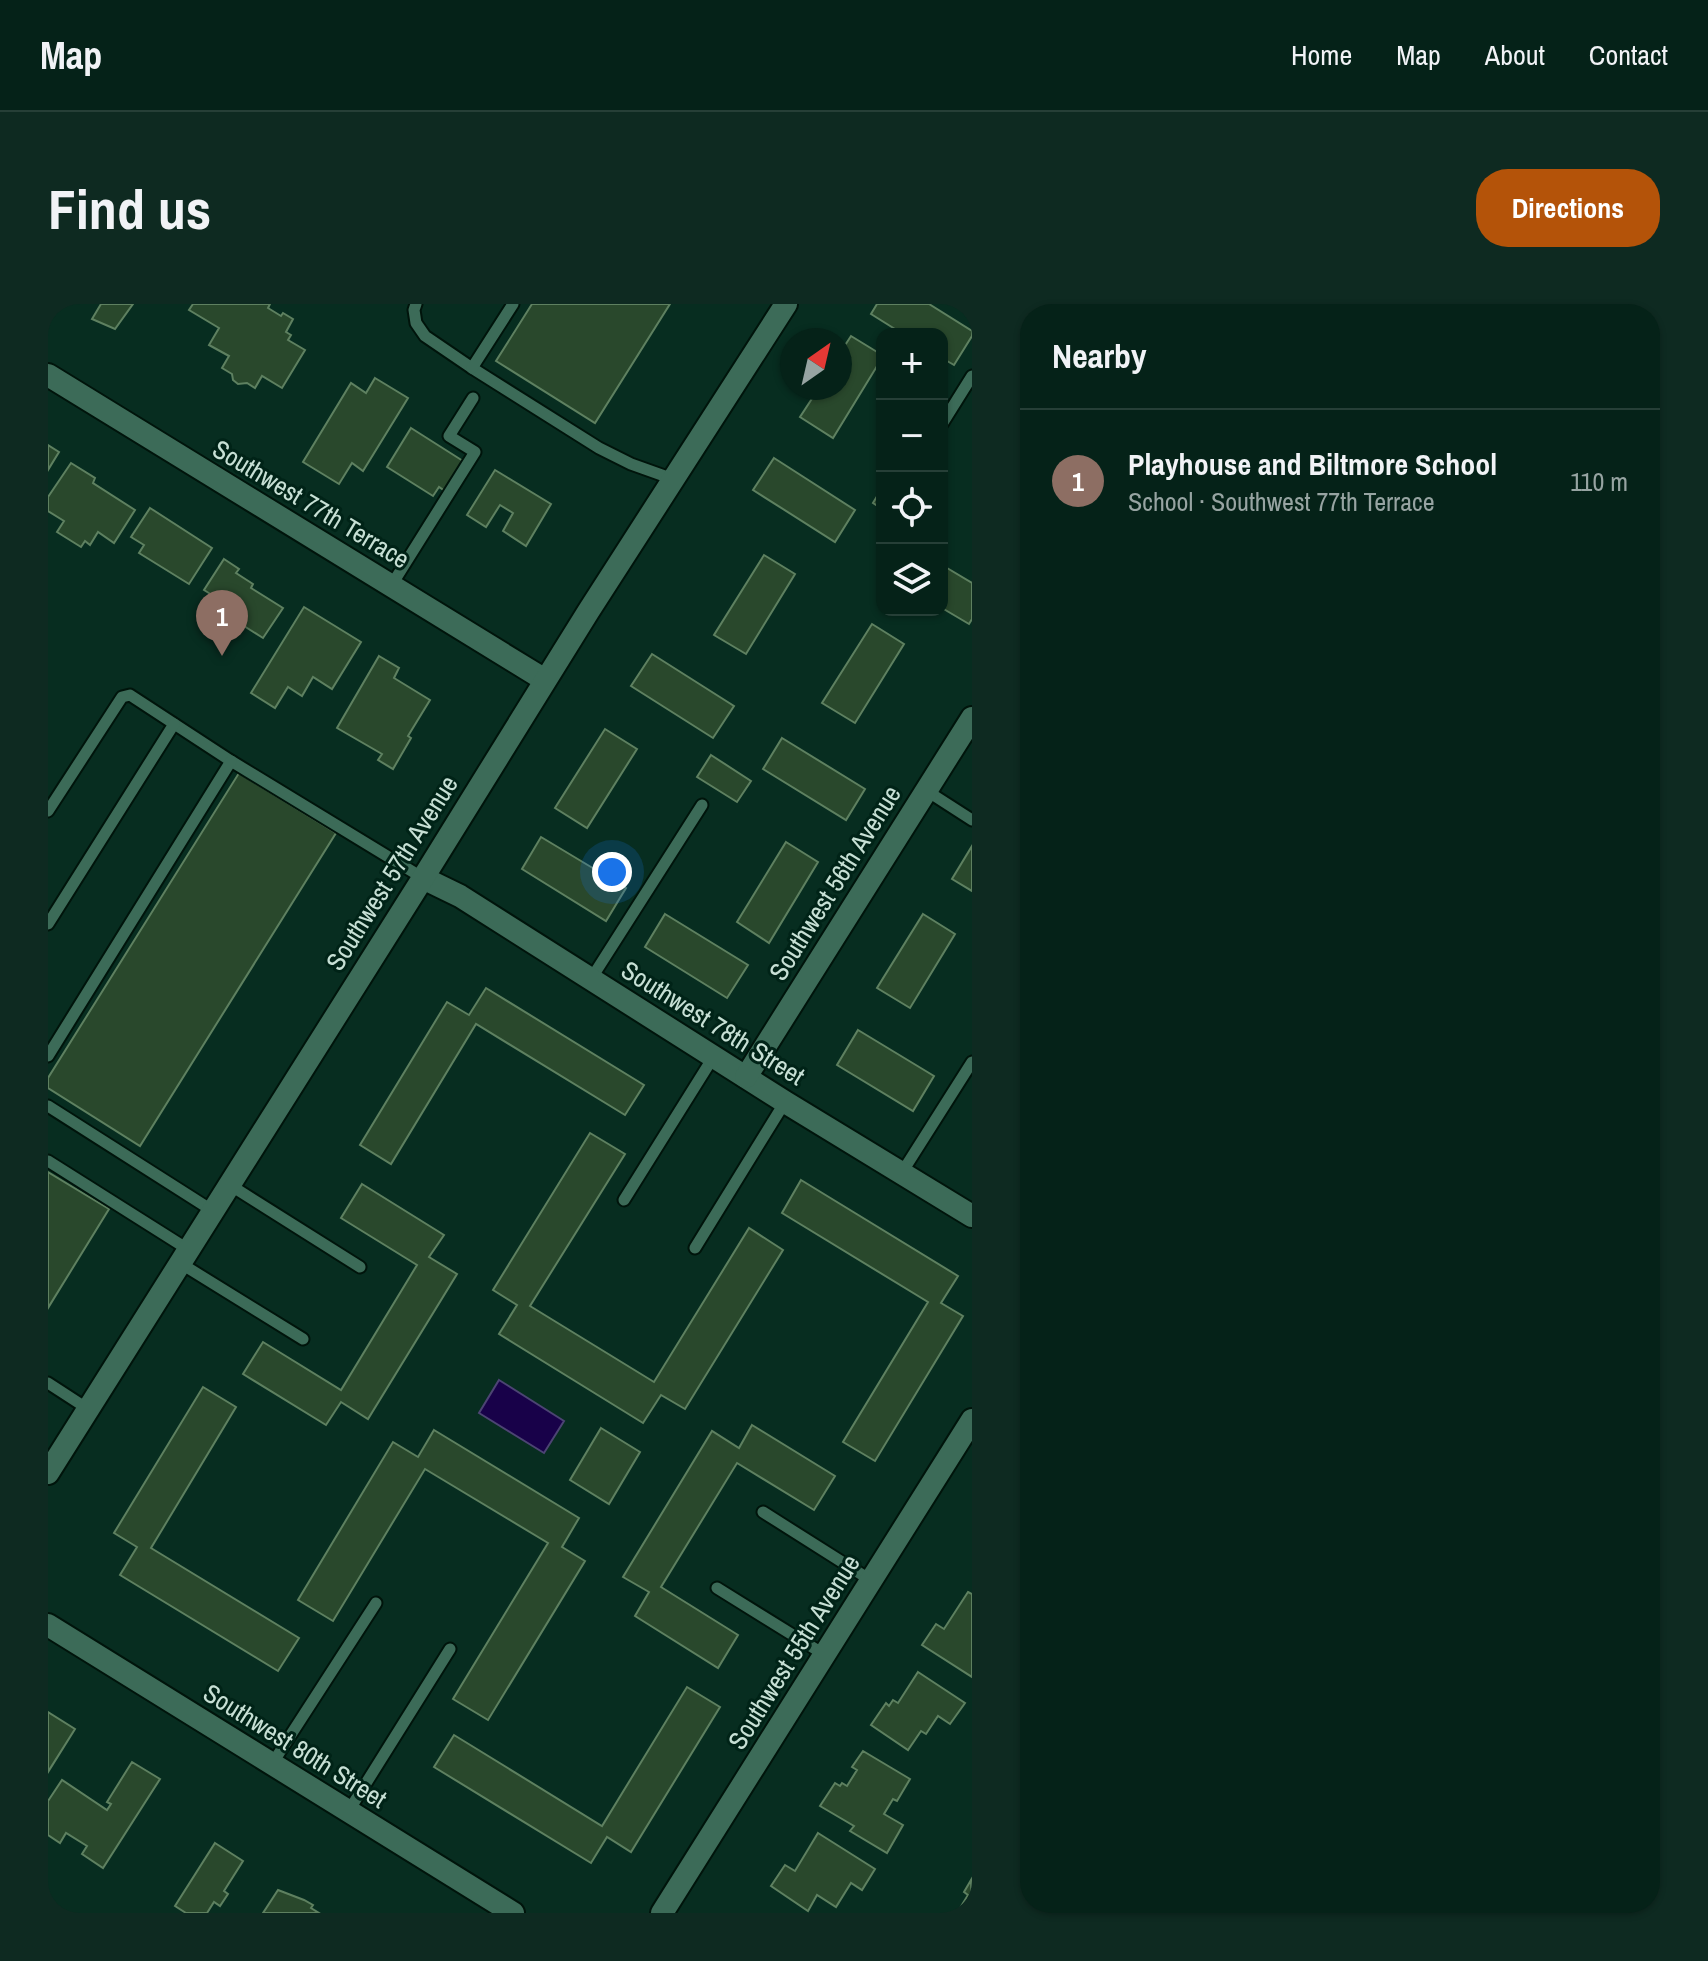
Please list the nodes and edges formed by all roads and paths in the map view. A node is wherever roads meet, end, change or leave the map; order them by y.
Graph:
1 (416, 304) edge
2 (513, 304) edge
3 (786, 304) edge
4 (472, 368) junction
5 (48, 375) edge
6 (972, 376) edge
7 (473, 398) dead end
8 (948, 414) edge
9 (673, 479) junction
10 (391, 586) junction
11 (545, 680) junction
12 (972, 718) edge
13 (174, 724) junction
14 (231, 761) junction
15 (927, 791) junction
16 (702, 805) dead end
17 (48, 811) edge
18 (972, 820) edge
19 (423, 878) junction
20 (48, 924) edge
21 (591, 979) junction
22 (48, 1056) edge
23 (714, 1056) junction
24 (972, 1062) edge
25 (746, 1077) junction
26 (785, 1102) junction
27 (48, 1106) edge
28 (48, 1161) edge
29 (901, 1174) junction
30 (230, 1185) junction
31 (624, 1200) dead end
32 (213, 1211) junction
33 (972, 1216) edge
34 (695, 1248) dead end
35 (184, 1257) junction
36 (360, 1267) dead end
37 (303, 1339) dead end
38 (48, 1383) edge
39 (88, 1409) junction
40 (972, 1420) edge
41 (48, 1473) edge
42 (763, 1512) dead end
43 (872, 1581) junction
44 (717, 1588) dead end
45 (376, 1603) dead end
46 (48, 1625) edge
47 (450, 1649) dead end
48 (825, 1655) junction
49 (272, 1764) junction
50 (348, 1812) junction
51 (513, 1913) edge
52 (662, 1913) edge

1 - 4 lane
2 - 4 lane
3 - 9 street, Southwest 57th Avenue
4 - 9 lane
5 - 10 street, Southwest 77th Terrace
6 - 8 lane
7 - 10 lane
9 - 11 street, Southwest 57th Avenue
10 - 11 street, Southwest 77th Terrace
11 - 19 street, Southwest 57th Avenue
12 - 15 street, Southwest 56th Avenue
13 - 14 lane
13 - 17 lane
13 - 20 lane
14 - 19 lane
14 - 22 lane
15 - 18 lane
15 - 25 street, Southwest 56th Avenue
16 - 21 lane
19 - 21 street, Southwest 78th Street
19 - 30 street, Southwest 57th Avenue
21 - 23 street, Southwest 78th Street
23 - 25 street, Southwest 78th Street
23 - 31 lane
24 - 29 lane
25 - 26 street, Southwest 78th Street
26 - 29 street, Southwest 78th Street
26 - 34 lane
27 - 32 lane
28 - 35 lane
29 - 33 street, Southwest 78th Street
30 - 32 street, Southwest 57th Avenue
30 - 36 lane
32 - 35 street, Southwest 57th Avenue
35 - 37 lane
35 - 39 street, Southwest 57th Avenue
38 - 39 lane
39 - 41 street, Southwest 57th Avenue
40 - 43 street, Southwest 55th Avenue
42 - 43 lane
43 - 48 street, Southwest 55th Avenue
44 - 48 lane
45 - 49 lane
46 - 49 street, Southwest 80th Street
47 - 50 lane
48 - 52 street, Southwest 55th Avenue
49 - 50 street, Southwest 80th Street
50 - 51 street, Southwest 80th Street

